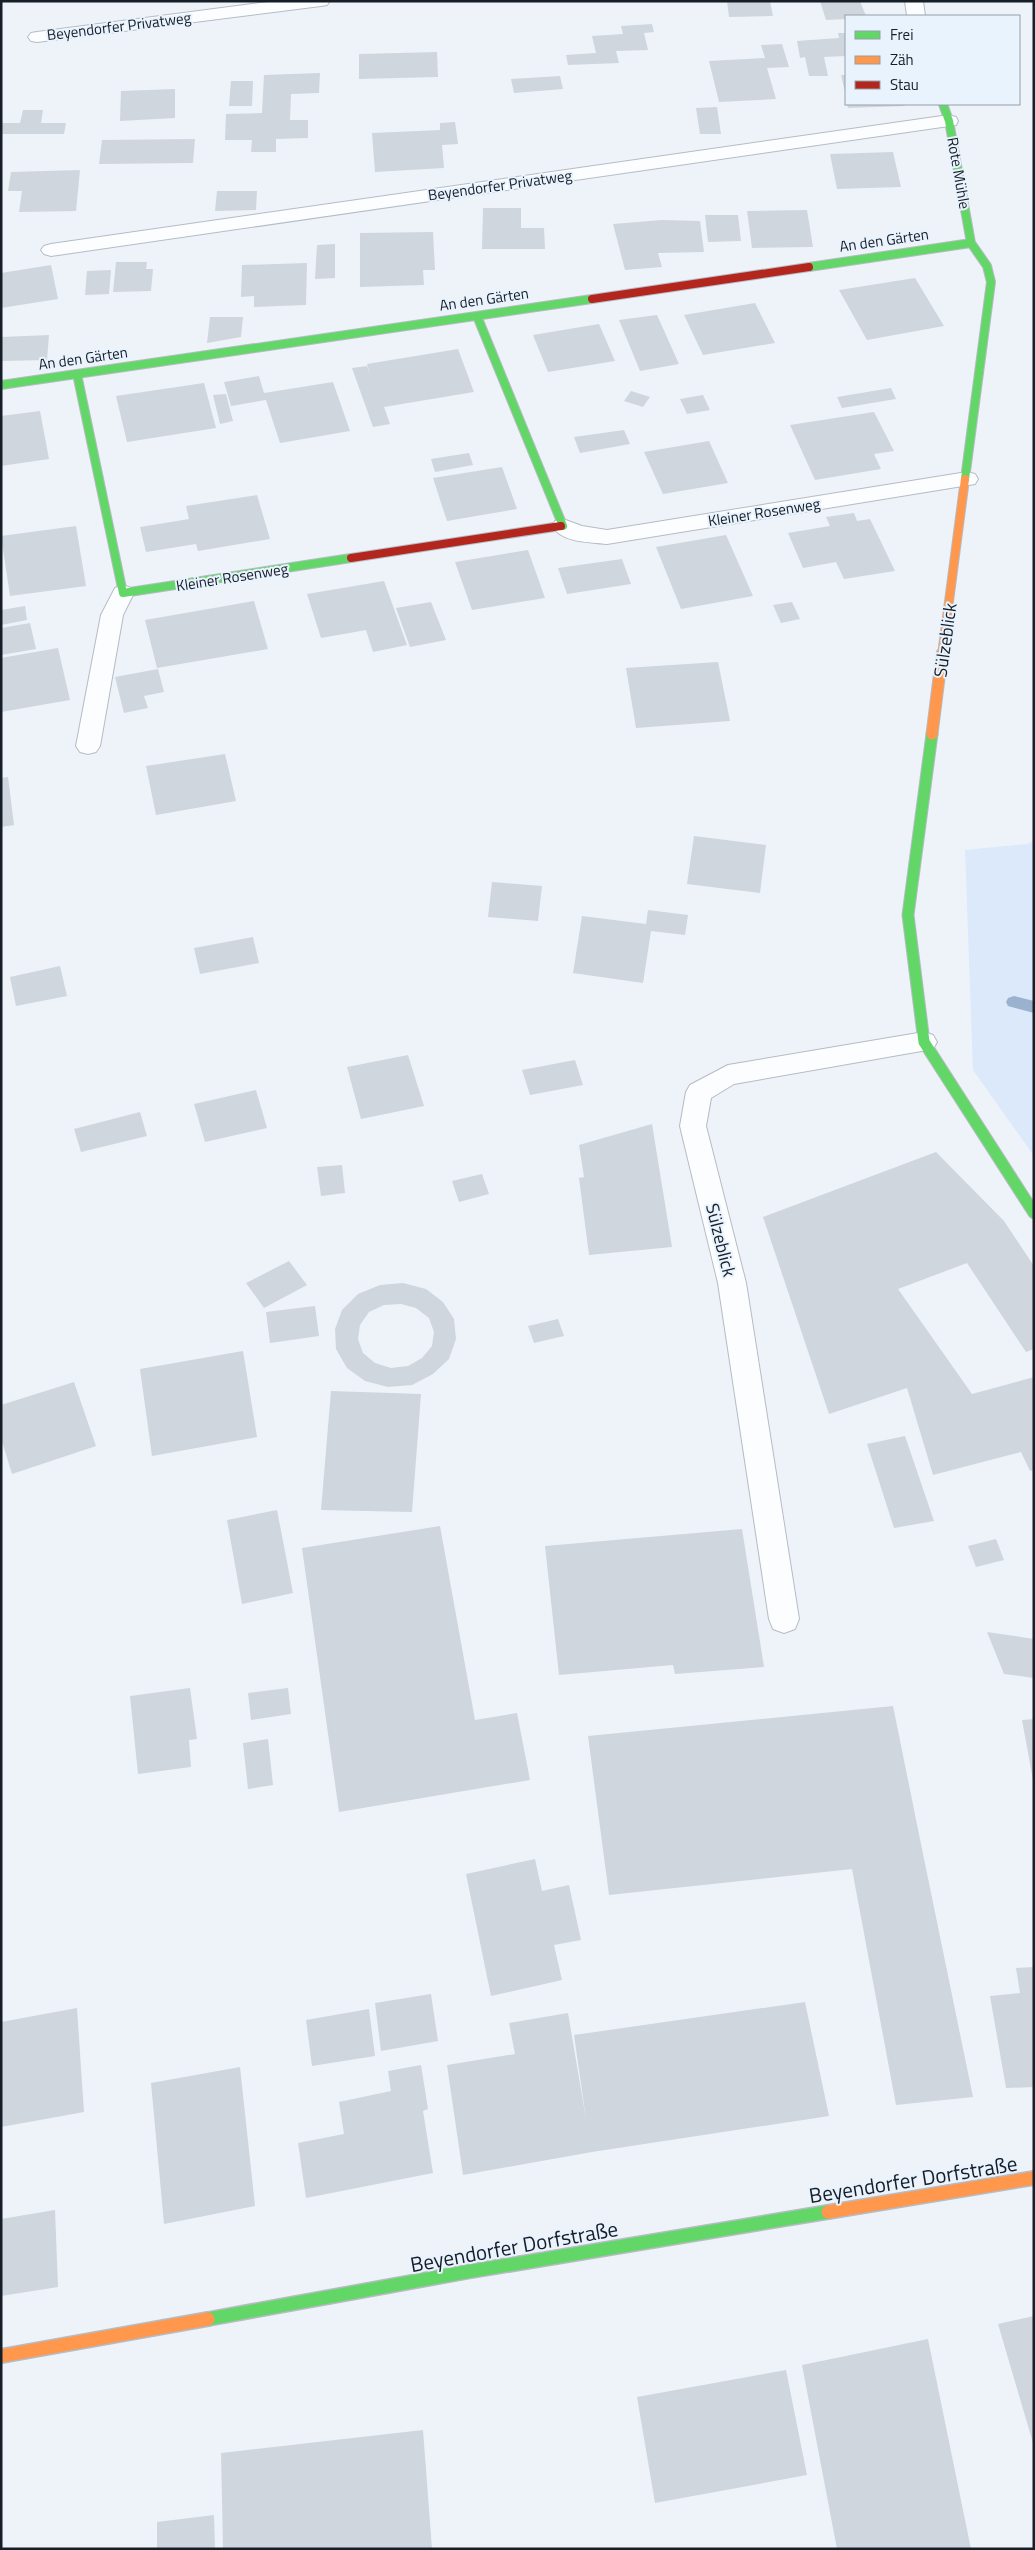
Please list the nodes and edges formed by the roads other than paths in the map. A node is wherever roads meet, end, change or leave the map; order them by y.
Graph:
1 (321, 1) edge
2 (914, 1) edge
3 (916, 15) edge
4 (37, 37) dead end
5 (946, 112) edge
6 (970, 243) junction
7 (51, 250) dead end
8 (477, 316) junction
9 (77, 374) junction
10 (1, 385) edge
11 (967, 479) junction
12 (563, 526) junction
13 (123, 593) junction
14 (88, 746) dead end
15 (924, 1042) junction
16 (1034, 1213) edge
17 (784, 1619) dead end
18 (1034, 2178) edge
19 (1, 2356) edge

1 - 4 street, Beyendorfer Privatweg
2 - 3 street
5 - 6 street, Rote Mühle
5 - 7 street, Beyendorfer Privatweg
6 - 8 street, An den Gärten
6 - 11 street, Sülzeblick
8 - 9 street, An den Gärten
8 - 12 street
9 - 10 street, An den Gärten
9 - 13 street
11 - 12 street, Kleiner Rosenweg
11 - 15 street, Sülzeblick
12 - 13 street, Kleiner Rosenweg
13 - 14 street
15 - 16 street, Sülzeblick
15 - 17 street, Sülzeblick
18 - 19 street, Beyendorfer Dorfstraße

